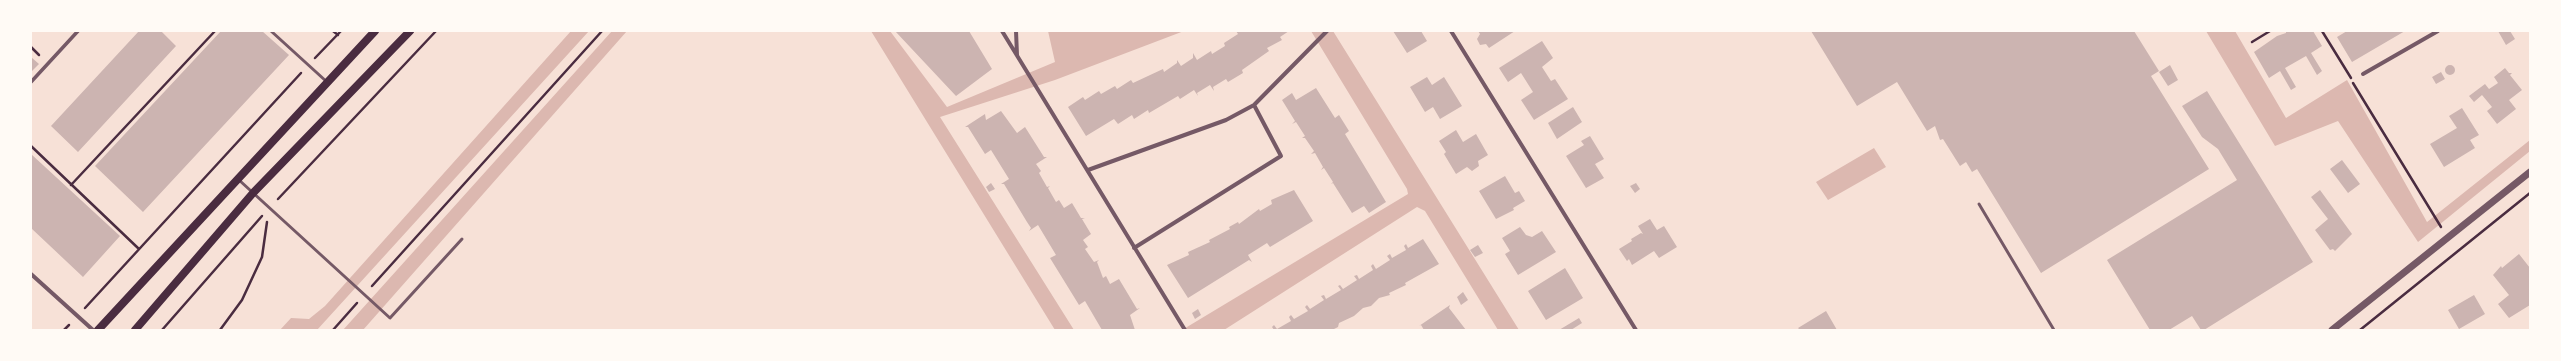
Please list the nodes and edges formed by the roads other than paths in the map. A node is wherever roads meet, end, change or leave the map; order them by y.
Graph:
1 (78, 31) edge
2 (271, 31) edge
3 (375, 31) edge
4 (410, 31) edge
5 (1002, 31) edge
6 (1016, 31) edge
7 (1327, 31) edge
8 (1451, 31) edge
9 (2438, 31) edge
10 (1018, 56) junction
11 (2363, 74) dead end
12 (31, 82) edge
13 (327, 82) junction
14 (1254, 105) junction
15 (1088, 170) junction
16 (2530, 172) edge
17 (237, 179) junction
18 (253, 193) junction
19 (1979, 204) dead end
20 (462, 239) dead end
21 (1134, 248) junction
22 (31, 274) edge
23 (1184, 328) edge
24 (93, 330) edge
25 (98, 330) edge
26 (135, 330) edge
27 (1636, 330) edge
28 (2054, 330) edge
29 (2332, 330) edge

1 - 12 street
2 - 13 lane
3 - 13 main road
4 - 18 main road
5 - 10 street
6 - 10 street
7 - 14 street
8 - 27 street
9 - 11 street
10 - 15 street
13 - 17 main road
14 - 15 street
14 - 21 street
15 - 21 street
16 - 29 street
17 - 18 lane
17 - 25 main road
18 - 20 lane
18 - 26 main road
19 - 28 lane
21 - 23 street
22 - 24 street

